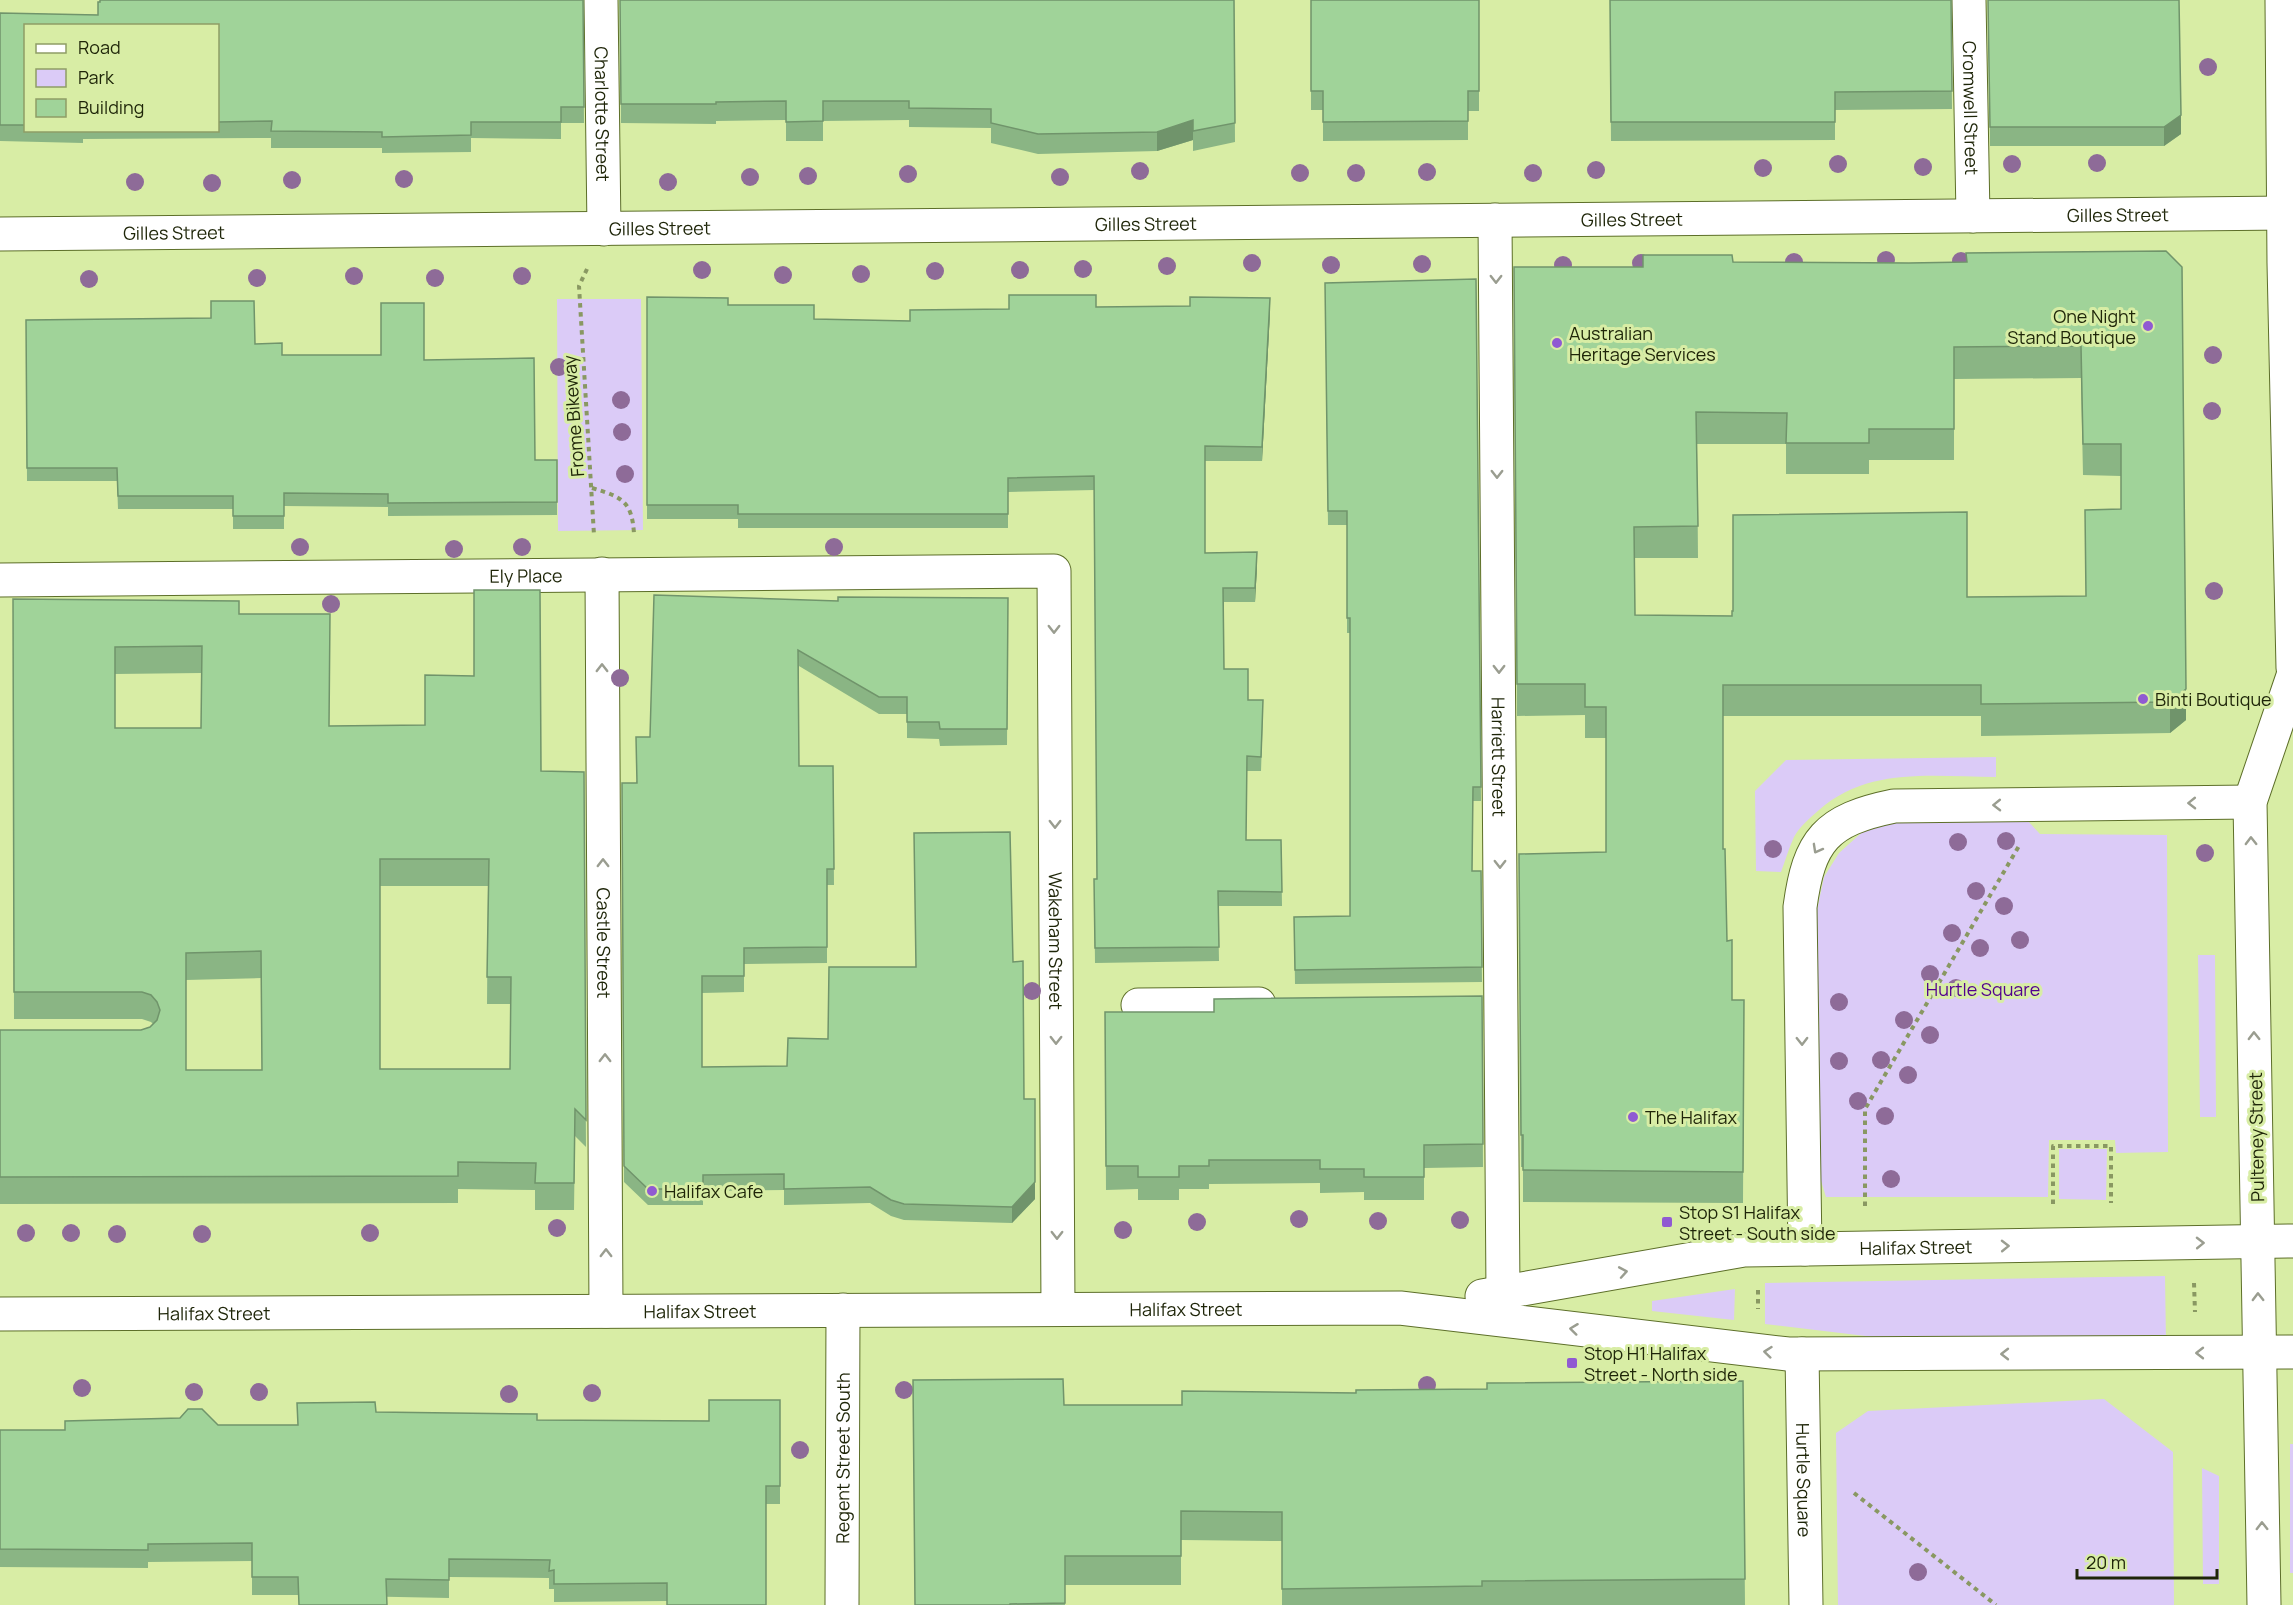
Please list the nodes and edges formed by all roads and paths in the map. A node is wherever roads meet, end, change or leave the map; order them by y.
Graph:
1 (601, 0) edge
2 (1969, 0) edge
3 (2282, 0) edge
4 (2288, 213) edge
5 (1973, 216) junction
6 (1495, 220) junction
7 (604, 229) junction
8 (0, 234) edge
9 (588, 267) dead end
10 (592, 488) junction
11 (634, 539) dead end
12 (1054, 571) joint
13 (602, 574) junction
14 (0, 580) edge
15 (2293, 668) edge
16 (2293, 676) edge
17 (2250, 802) junction
18 (2023, 839) dead end
19 (1501, 1000) junction
20 (1466, 1001) edge
21 (1290, 1003) edge
22 (1138, 1005) dead end
23 (2111, 1204) dead end
24 (2053, 1205) dead end
25 (1865, 1206) dead end
26 (2293, 1241) edge
27 (2257, 1242) junction
28 (1805, 1249) junction
29 (2194, 1276) dead end
30 (1758, 1286) dead end
31 (1503, 1293) junction
32 (1400, 1308) junction
33 (1058, 1309) junction
34 (843, 1310) junction
35 (1758, 1310) dead end
36 (606, 1311) junction
37 (0, 1314) edge
38 (2195, 1318) dead end
39 (2293, 1352) edge
40 (2258, 1353) junction
41 (1802, 1354) junction
42 (1854, 1493) dead end
43 (842, 1605) edge
44 (1806, 1605) edge
45 (1996, 1605) edge
46 (2264, 1605) edge

1 - 7 street, Charlotte Street
2 - 5 street, Cromwell Street
3 - 4 street
4 - 5 street, Gilles Street
4 - 15 street
5 - 6 street, Gilles Street
6 - 7 street, Gilles Street
6 -> 19 street, Harriett Street
7 - 8 street, Gilles Street
9 - 10 path, Frome Bikeway
10 - 11 path
10 - 13 path, Frome Bikeway
12 - 13 street, Ely Place
12 -> 33 street, Wakeham Street
13 - 14 street, Ely Place
36 -> 13 street, Castle Street
16 - 17 street, Pulteney Street
27 -> 17 street, Pulteney Street
17 -> 28 street
18 - 25 path
19 - 20 street
19 - 31 street, Harriett Street
21 - 22 street
23 - 24 path
26 - 27 street, Halifax Street
28 -> 27 street, Halifax Street
40 -> 27 street, Pulteney Street
31 -> 28 street, Halifax Street
29 - 38 path
30 - 35 path
31 - 32 street, Halifax Street
32 - 33 street, Halifax Street
41 -> 32 street, Halifax Street
33 - 34 street, Halifax Street
34 - 36 street, Halifax Street
34 - 43 street, Regent Street South
36 - 37 street, Halifax Street
39 - 40 street, Halifax Street
40 -> 41 street, Halifax Street
46 -> 40 street, Pulteney Street
41 - 44 street, Hurtle Square
42 - 45 path

